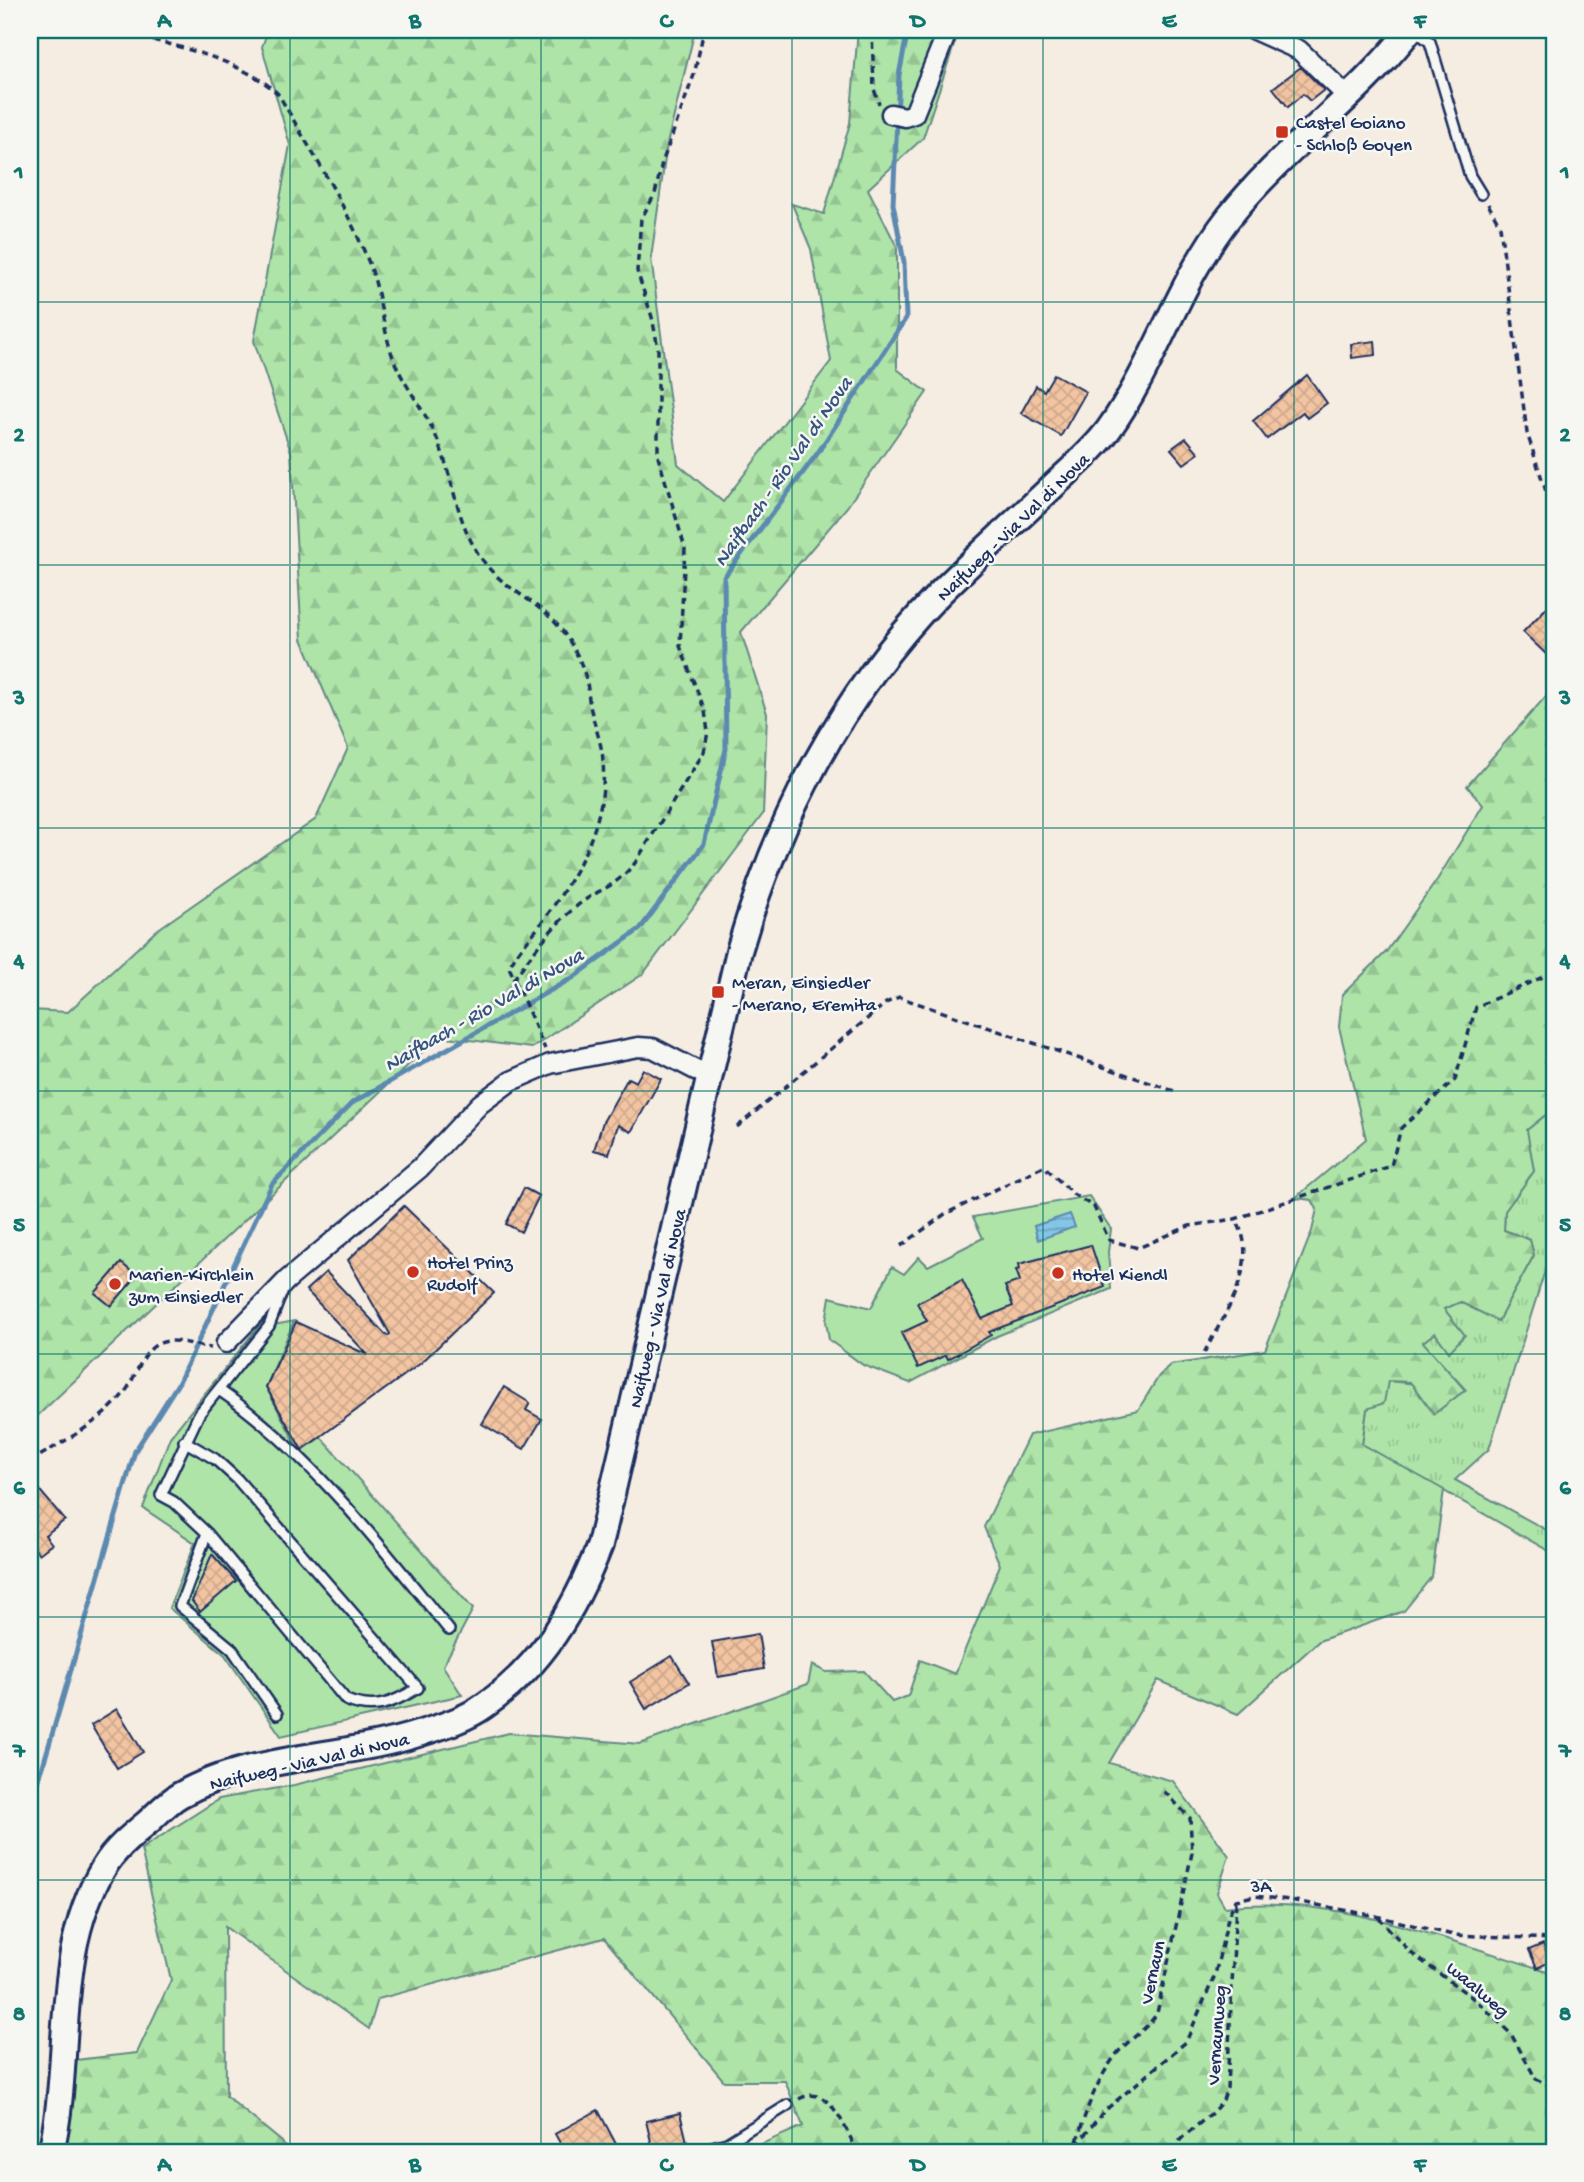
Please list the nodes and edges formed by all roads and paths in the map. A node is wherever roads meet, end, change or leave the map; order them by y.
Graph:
1 (106, 30) edge
2 (704, 30) edge
3 (872, 30) edge
4 (948, 30) edge
5 (1254, 30) edge
6 (1412, 30) edge
7 (1349, 99) junction
8 (898, 115) joint
9 (1481, 194) joint
10 (1554, 516) edge
11 (1554, 972) edge
12 (513, 980) junction
13 (540, 1034) dead end
14 (709, 1076) junction
15 (1174, 1090) dead end
16 (737, 1127) dead end
17 (1235, 1219) junction
18 (901, 1246) dead end
19 (287, 1280) junction
20 (217, 1346) joint
21 (1204, 1353) dead end
22 (219, 1390) junction
23 (184, 1441) junction
24 (30, 1462) edge
25 (208, 1533) junction
26 (449, 1630) dead end
27 (277, 1714) dead end
28 (1163, 1790) dead end
29 (1236, 1900) junction
30 (1376, 1916) junction
31 (1554, 1940) edge
32 (1554, 2088) edge
33 (788, 2105) joint
34 (1076, 2146) junction
35 (51, 2152) edge
36 (694, 2152) edge
37 (863, 2152) edge
38 (1066, 2152) edge
39 (1176, 2152) edge

1 - 12 path
2 - 12 path
3 - 8 path
4 - 8 street
5 - 7 street
6 - 7 main road, Naifweg - Via Val di Nova
6 - 9 lane
7 - 14 main road, Naifweg - Via Val di Nova
9 - 10 path
11 - 17 path
12 - 13 path
14 - 19 street
14 - 35 main road, Naifweg - Via Val di Nova
15 - 16 path
17 - 18 path
17 - 21 path
19 - 20 street
19 - 22 lane
20 - 24 path
22 - 23 lane
22 - 26 lane
23 - 25 lane
23 - 25 lane
25 - 27 lane
28 - 34 path, Vernaun
29 - 30 path, 3A
29 - 34 path, 3A
29 - 39 path, Vernaunweg
30 - 31 path, 3A
30 - 32 path, waalweg
33 - 36 lane
33 - 37 path
34 - 38 path, 3A

